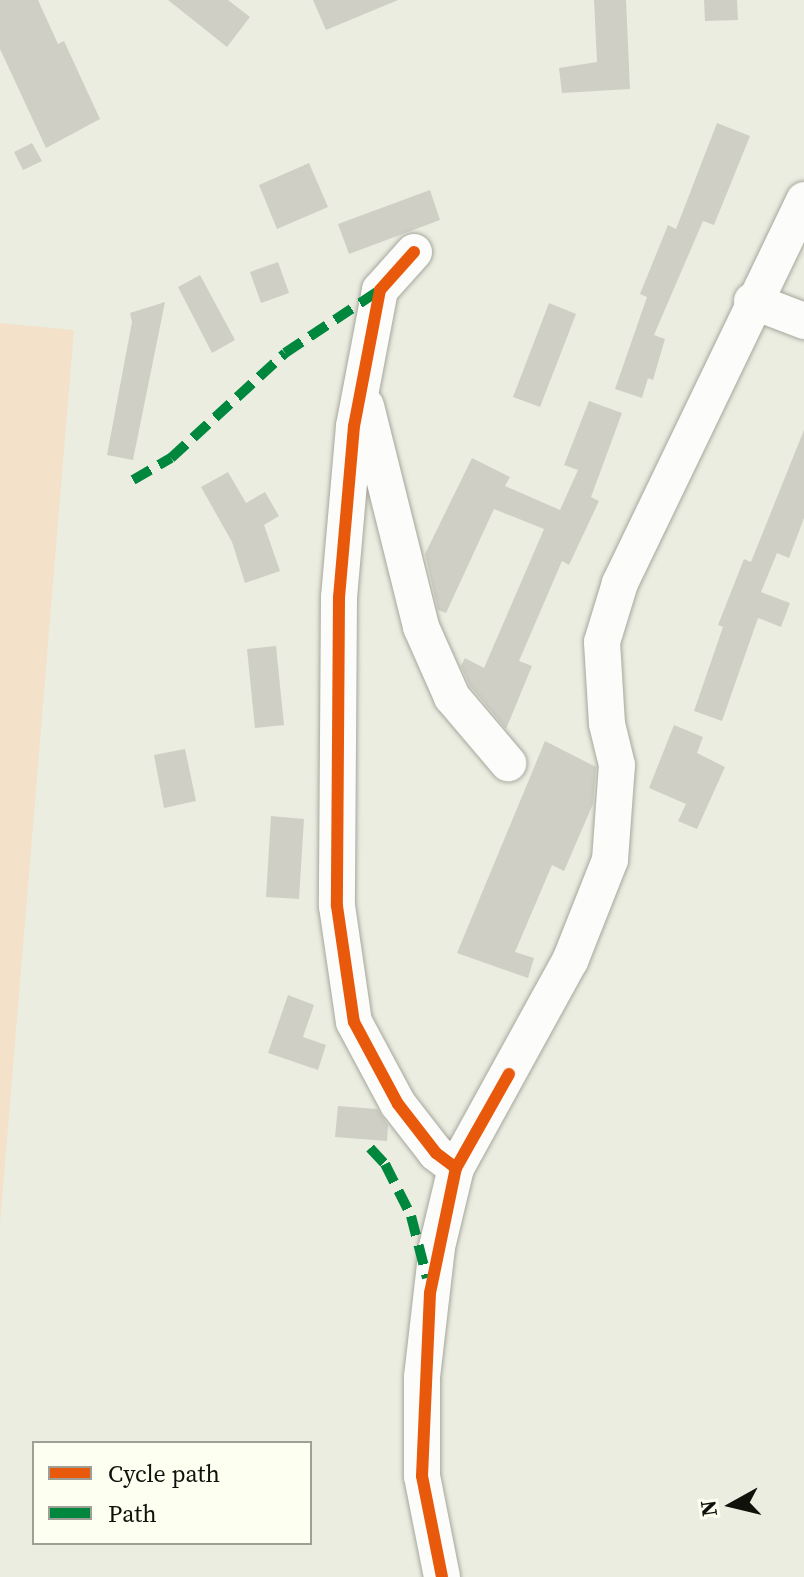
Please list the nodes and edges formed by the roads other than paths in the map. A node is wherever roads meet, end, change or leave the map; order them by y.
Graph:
1 (804, 200) edge
2 (414, 252) dead end
3 (752, 301) junction
4 (804, 321) edge
5 (361, 384) junction
6 (508, 763) dead end
7 (456, 1168) junction
8 (442, 1577) edge

1 - 3 street
2 - 5 street
3 - 4 street
3 - 7 street
5 - 6 street
5 - 7 street
7 - 8 street

